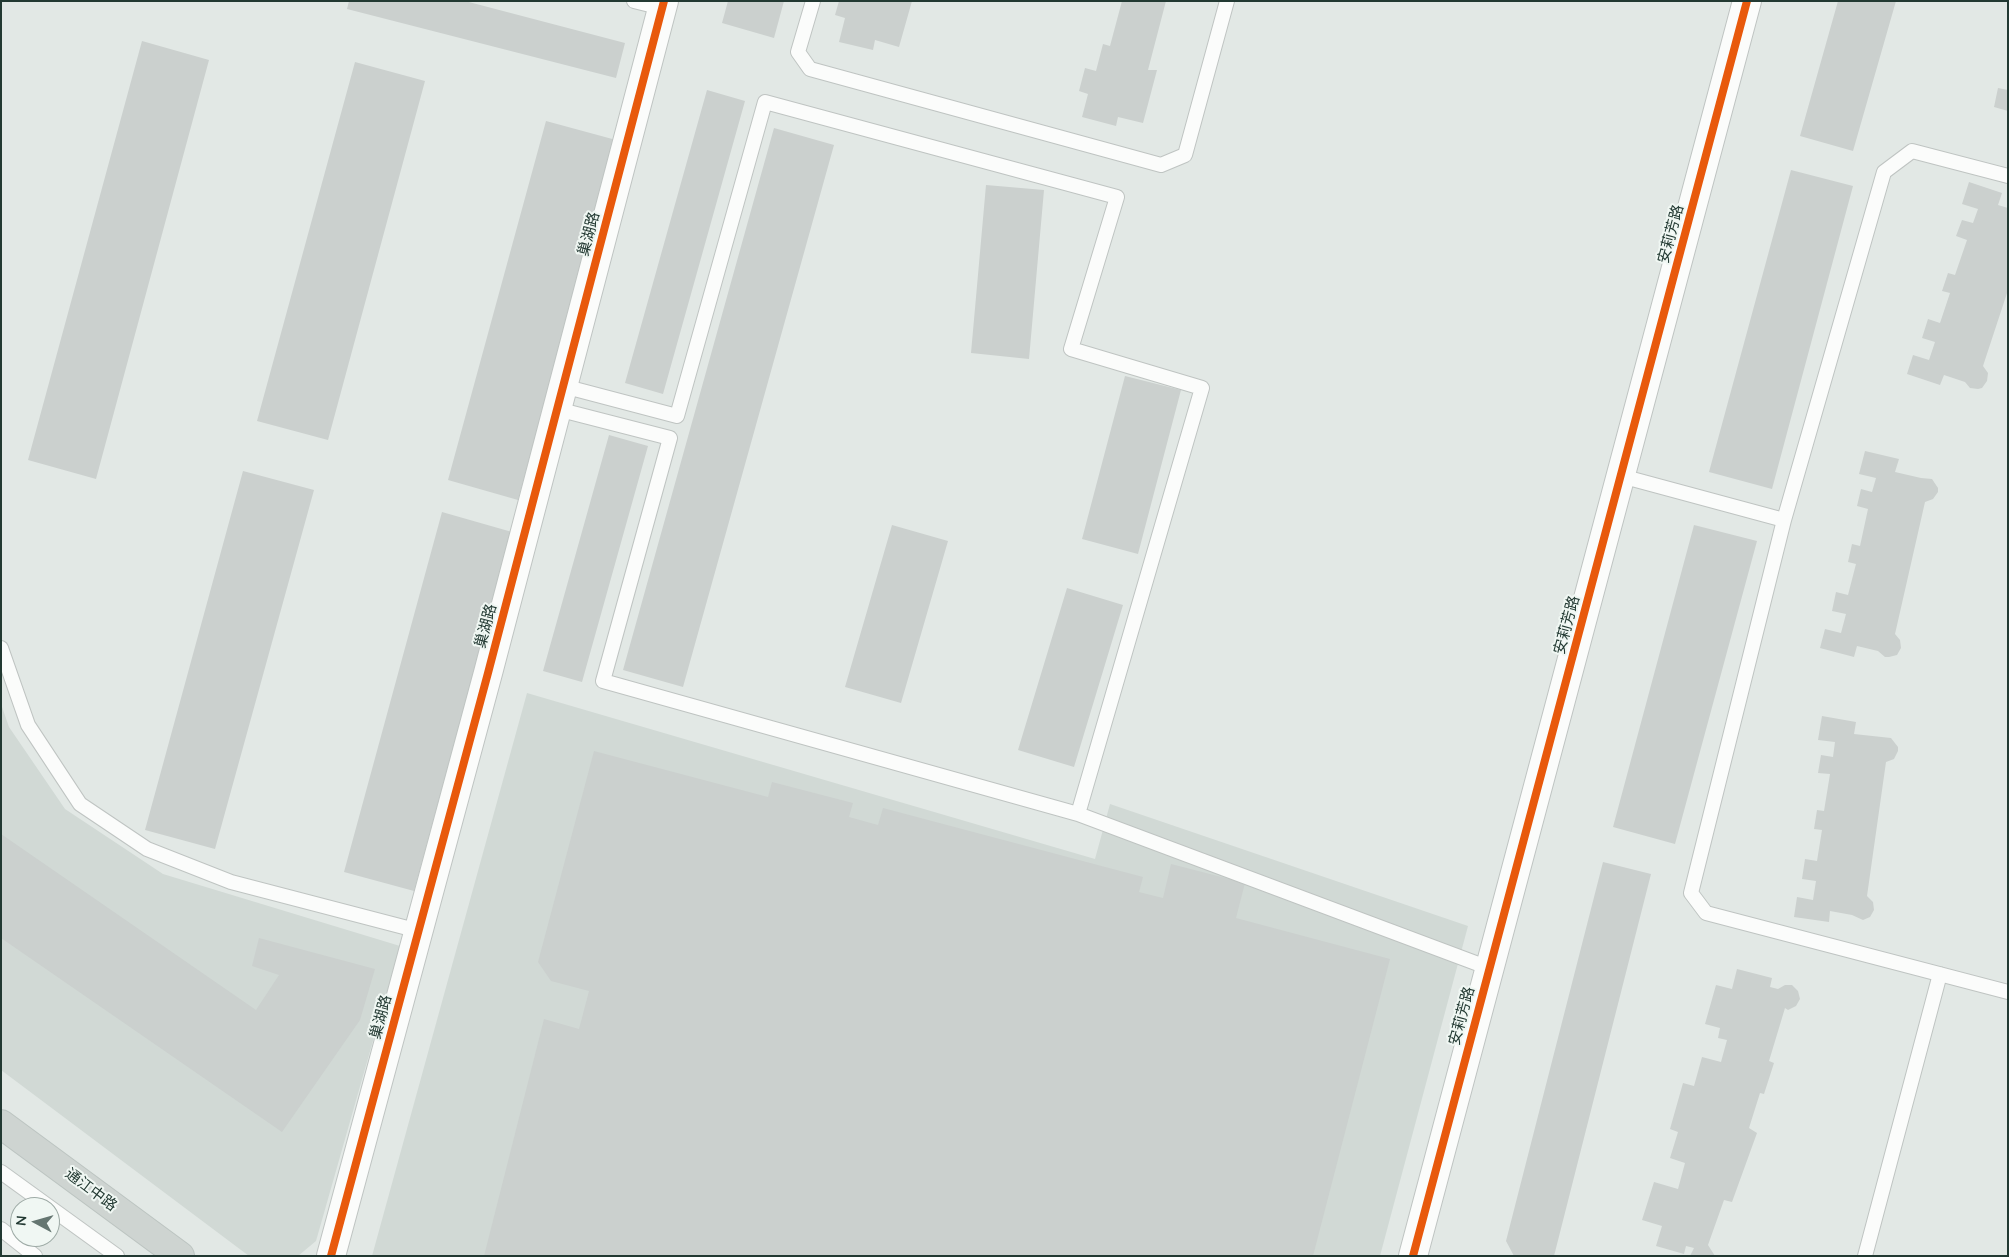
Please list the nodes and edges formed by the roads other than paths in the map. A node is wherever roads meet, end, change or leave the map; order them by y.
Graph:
1 (634, 1) edge
2 (813, 1) edge
3 (1228, 1) edge
4 (1747, 1) edge
5 (663, 5) edge
6 (2008, 176) edge
7 (560, 397) junction
8 (1621, 476) junction
9 (1784, 520) junction
10 (1, 648) edge
11 (1078, 814) junction
12 (419, 931) junction
13 (1490, 968) junction
14 (1940, 974) junction
15 (2008, 992) edge
16 (1, 1124) edge
17 (1, 1172) edge
18 (1, 1229) edge
19 (35, 1256) edge
20 (117, 1256) edge
21 (180, 1256) edge
22 (331, 1256) edge
23 (1413, 1256) edge
24 (1865, 1256) edge

1 - 5 lane
2 - 3 lane
4 - 8 street, 安莉芳路
5 - 7 street, 巢湖路
6 - 9 lane
7 - 11 lane
7 - 11 lane
7 - 12 street, 巢湖路
8 - 9 lane
8 - 13 street, 安莉芳路
9 - 14 lane
10 - 12 lane
11 - 13 lane
12 - 22 street, 巢湖路
13 - 23 street, 安莉芳路
14 - 15 lane
14 - 24 lane
16 - 21 main road, 通江中路
17 - 20 lane
18 - 19 lane

